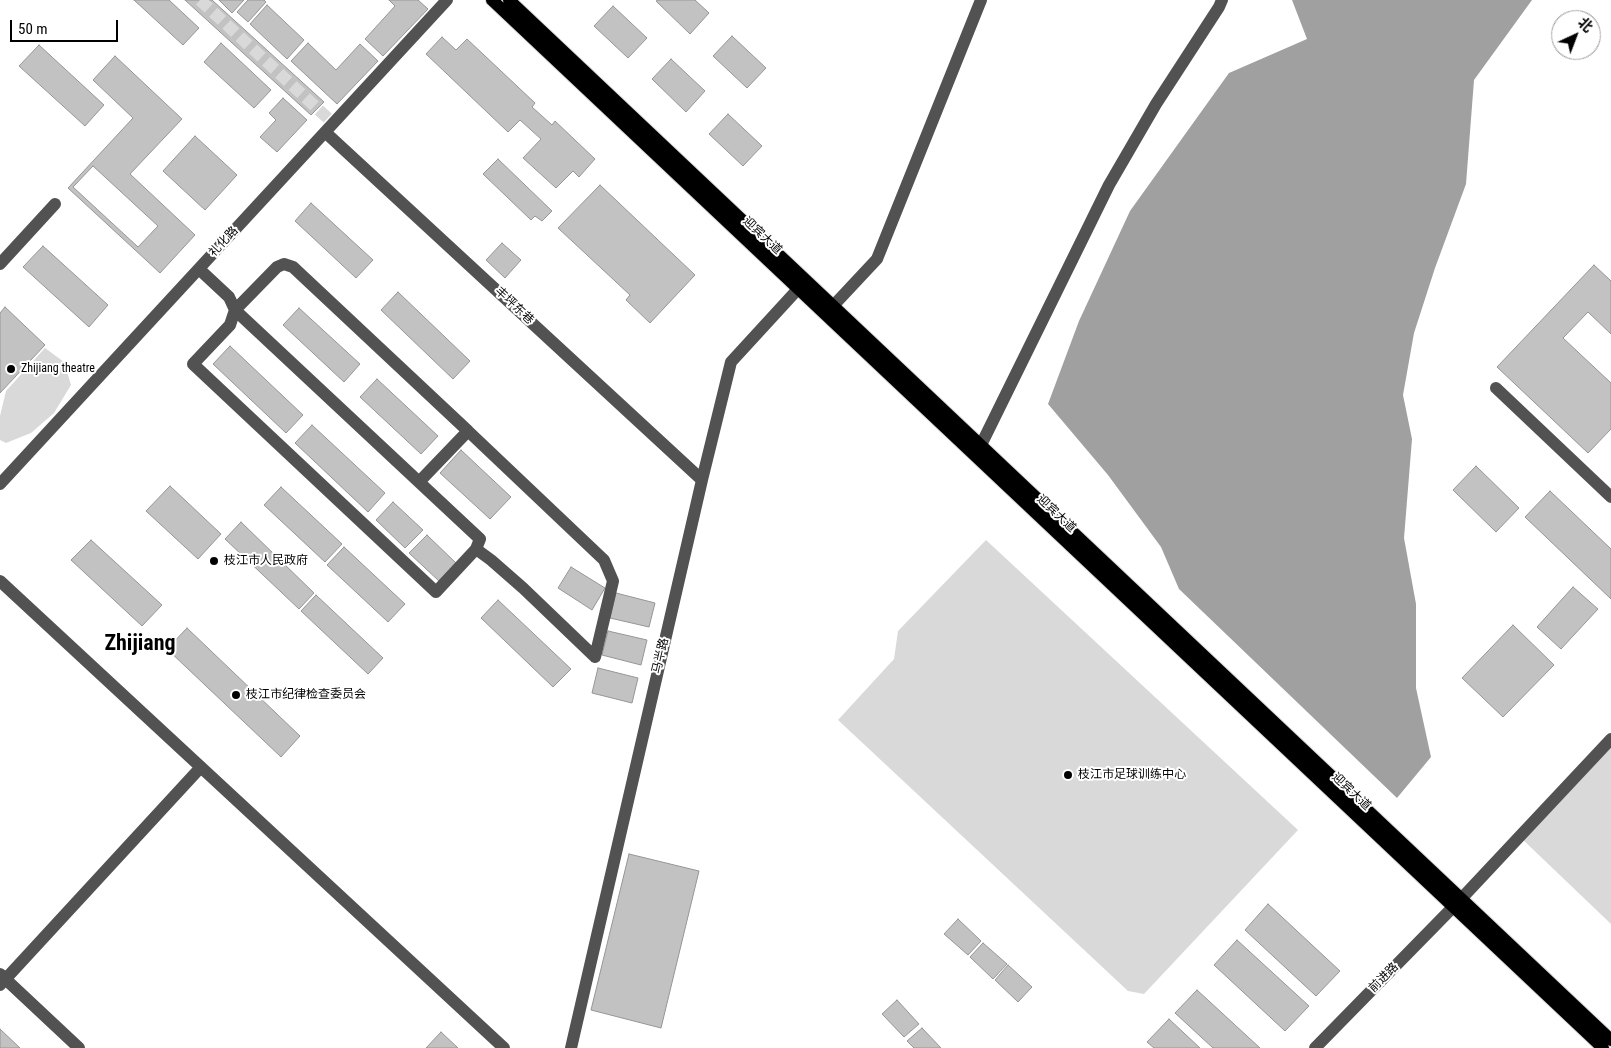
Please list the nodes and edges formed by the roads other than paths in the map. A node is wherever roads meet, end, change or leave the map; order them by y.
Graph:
1 (447, 0) edge
2 (492, 0) edge
3 (509, 0) edge
4 (981, 0) edge
5 (1222, 0) edge
6 (325, 132) junction
7 (55, 204) dead end
8 (0, 264) edge
9 (199, 269) junction
10 (798, 289) junction
11 (833, 306) junction
12 (235, 310) junction
13 (1496, 388) dead end
14 (468, 431) junction
15 (981, 445) junction
16 (702, 480) junction
17 (419, 482) junction
18 (0, 484) edge
19 (1611, 497) edge
20 (476, 550) junction
21 (0, 580) edge
22 (1611, 740) edge
23 (201, 767) junction
24 (1457, 904) junction
25 (2, 980) edge
26 (1611, 1040) edge
27 (79, 1048) edge
28 (504, 1048) edge
29 (571, 1048) edge
30 (1315, 1048) edge
31 (1603, 1048) edge

1 - 6 street, 礼化路
2 - 10 main road, 迎宾大道
3 - 11 main road, 迎宾大道
4 - 11 street
5 - 15 street
6 - 9 street, 礼化路
6 - 16 street, 丰坪东巷
7 - 8 street
9 - 12 street
9 - 18 street, 礼化路
10 - 16 street, 马半路
10 - 24 main road, 迎宾大道
11 - 15 main road, 迎宾大道
12 - 14 street
12 - 17 street
12 - 20 street
13 - 19 street
14 - 17 street
14 - 20 street
15 - 24 main road, 迎宾大道
16 - 29 street, 马半路
17 - 20 street
21 - 23 street
22 - 24 street, 前进路
23 - 25 street
23 - 28 street
24 - 26 main road, 迎宾大道
24 - 30 street, 前进路
24 - 31 main road, 迎宾大道
25 - 27 street

